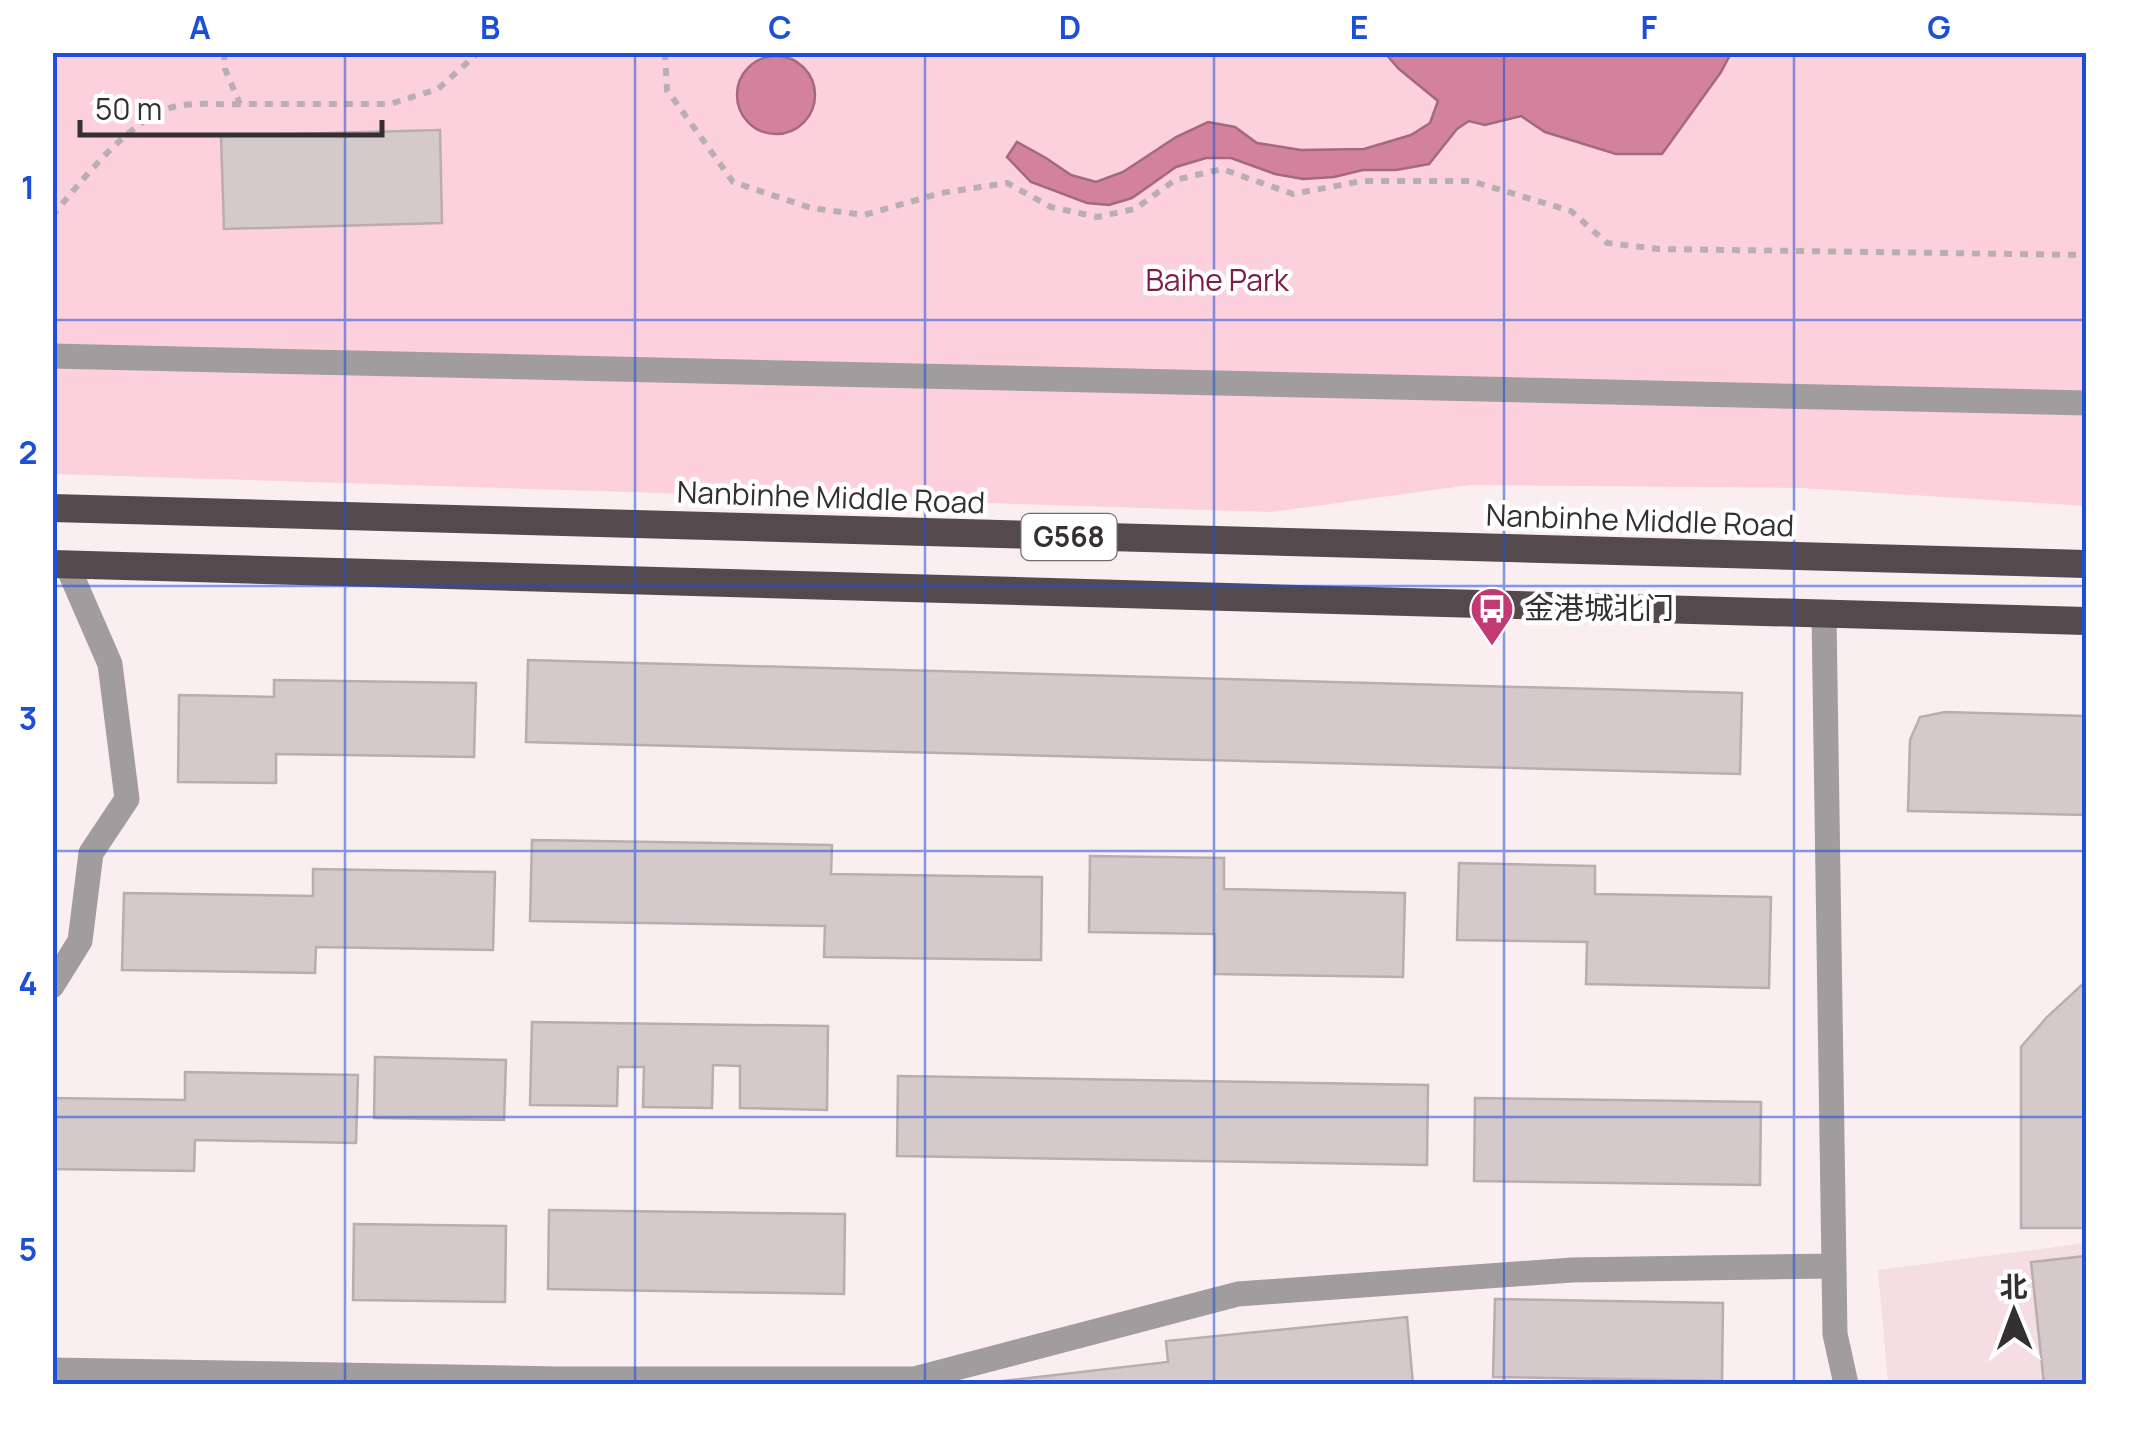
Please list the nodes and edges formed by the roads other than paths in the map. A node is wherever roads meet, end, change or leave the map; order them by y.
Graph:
1 (52, 356) edge
2 (2086, 402) edge
3 (52, 508) edge
4 (2086, 564) edge
5 (60, 565) edge
6 (1824, 615) junction
7 (2086, 621) edge
8 (52, 986) edge
9 (1834, 1266) junction
10 (52, 1370) edge
11 (1846, 1384) edge

1 - 2 street
3 - 4 highway, Nanbinhe Middle Road / G568
5 - 6 highway, G568
5 - 8 street
6 - 7 highway, G568
6 - 9 street
9 - 10 street
9 - 11 street

